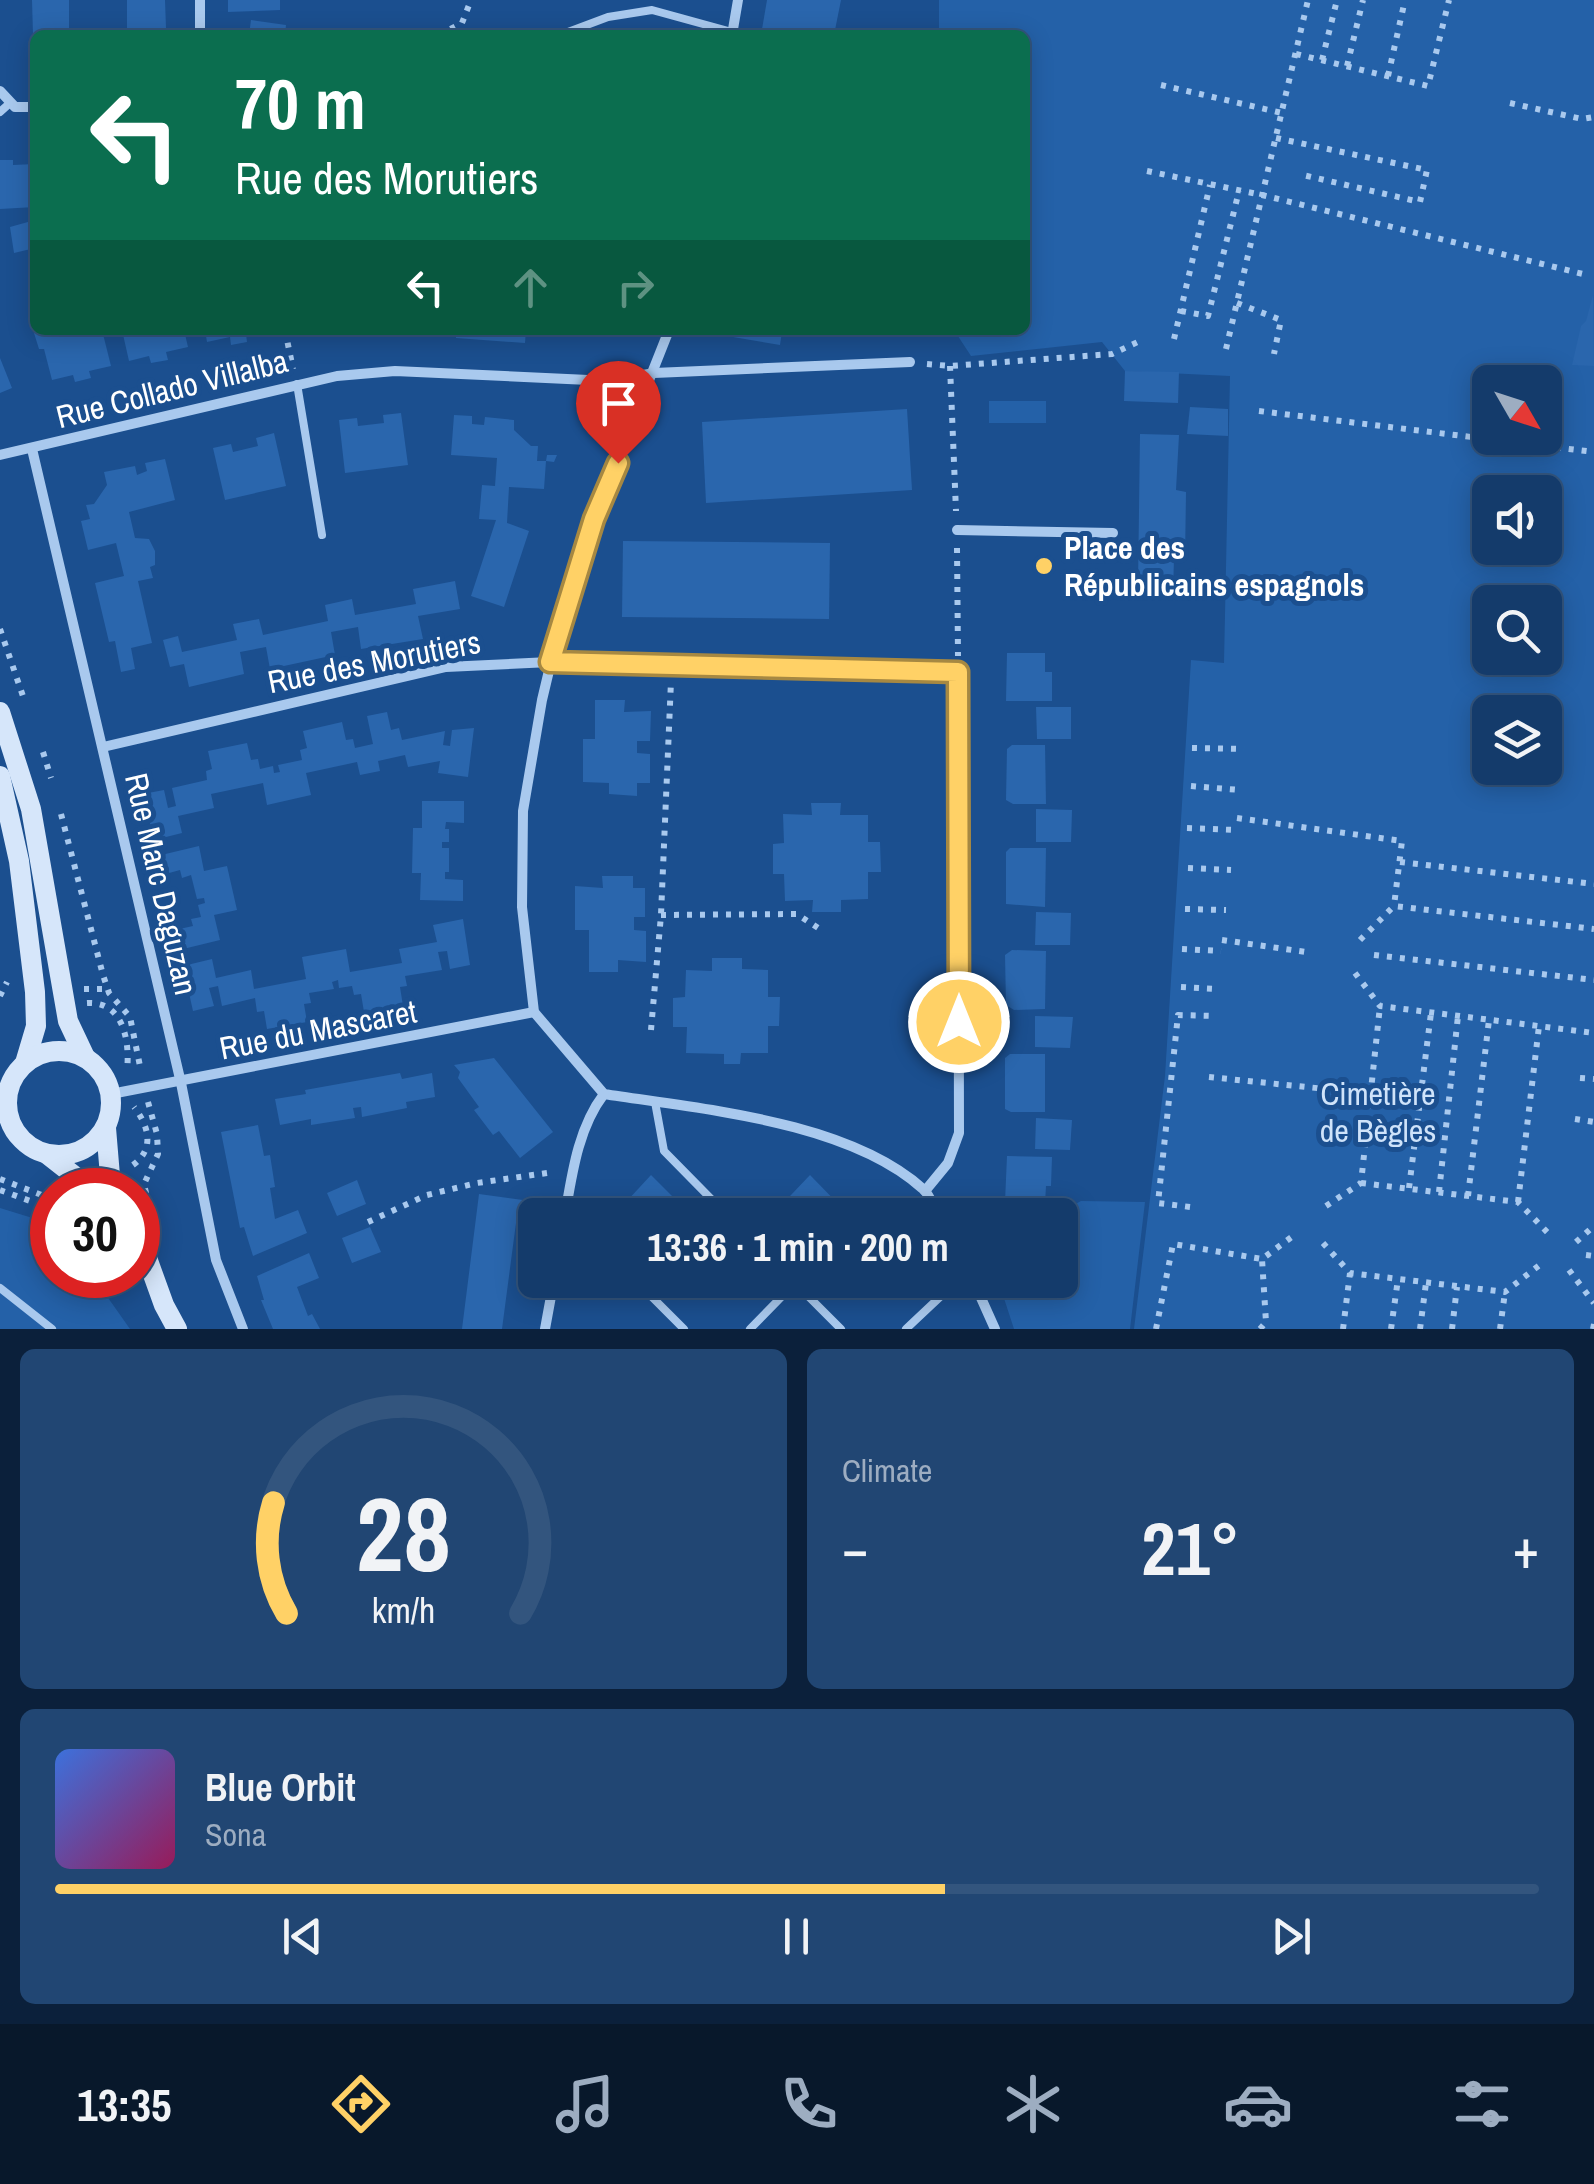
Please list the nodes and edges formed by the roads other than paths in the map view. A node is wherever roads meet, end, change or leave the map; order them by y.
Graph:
1 (200, 0) edge
2 (738, 0) edge
3 (200, 30) edge
4 (573, 30) edge
5 (719, 30) edge
6 (733, 30) edge
7 (0, 91) edge
8 (10, 103) junction
9 (30, 108) edge
10 (0, 112) edge
11 (667, 335) edge
12 (910, 362) dead end
13 (654, 373) junction
14 (296, 384) junction
15 (32, 449) junction
16 (0, 455) edge
17 (957, 530) dead end
18 (1113, 534) dead end
19 (322, 536) dead end
20 (550, 662) junction
21 (0, 712) edge
22 (104, 747) junction
23 (0, 776) edge
24 (534, 1012) junction
25 (85, 1057) junction
26 (24, 1063) junction
27 (181, 1083) junction
28 (111, 1094) junction
29 (604, 1094) junction
30 (654, 1102) junction
31 (3, 1110) edge
32 (106, 1128) junction
33 (48, 1155) junction
34 (65, 1168) edge
35 (109, 1168) edge
36 (926, 1190) junction
37 (568, 1198) edge
38 (711, 1198) edge
39 (930, 1198) edge
40 (0, 1288) edge
41 (160, 1289) edge
42 (159, 1298) edge
43 (551, 1298) edge
44 (653, 1298) edge
45 (778, 1298) edge
46 (811, 1298) edge
47 (939, 1298) edge
48 (981, 1298) edge
49 (164, 1305) junction
50 (52, 1329) edge
51 (177, 1329) edge
52 (243, 1329) edge
53 (546, 1329) edge
54 (684, 1329) edge
55 (750, 1329) edge
56 (841, 1329) edge
57 (906, 1329) edge
58 (995, 1329) edge

1 - 3 street
2 - 6 street
4 - 5 lane
7 - 8 street
8 - 9 street
8 - 10 lane
11 - 13 street
12 - 13 street, Rue Collado Villalba
13 - 14 street, Rue Collado Villalba
13 - 20 street
14 - 15 street, Rue Collado Villalba
14 - 19 lane
15 - 16 street, Rue Collado Villalba
15 - 22 street, Rue Marc Daguzan
17 - 18 street
20 - 22 street, Rue des Morutiers
20 - 24 street
20 - 36 street, Rue des Morutiers
21 - 25 street
22 - 27 street, Rue Marc Daguzan
23 - 26 street
24 - 27 street, Rue du Mascaret
24 - 29 street
25 - 26 street
25 - 28 street
26 - 31 street
27 - 28 street, Rue du Mascaret
27 - 52 street, Rue Marc Daguzan
28 - 32 street
29 - 30 street
29 - 37 street
30 - 36 street
30 - 38 lane
31 - 33 street
32 - 33 street
32 - 35 street
33 - 34 street
36 - 39 street
40 - 50 lane
41 - 49 street
42 - 49 street
43 - 53 street
44 - 54 lane
45 - 55 lane
46 - 56 lane
47 - 57 lane
48 - 58 street
49 - 51 street

